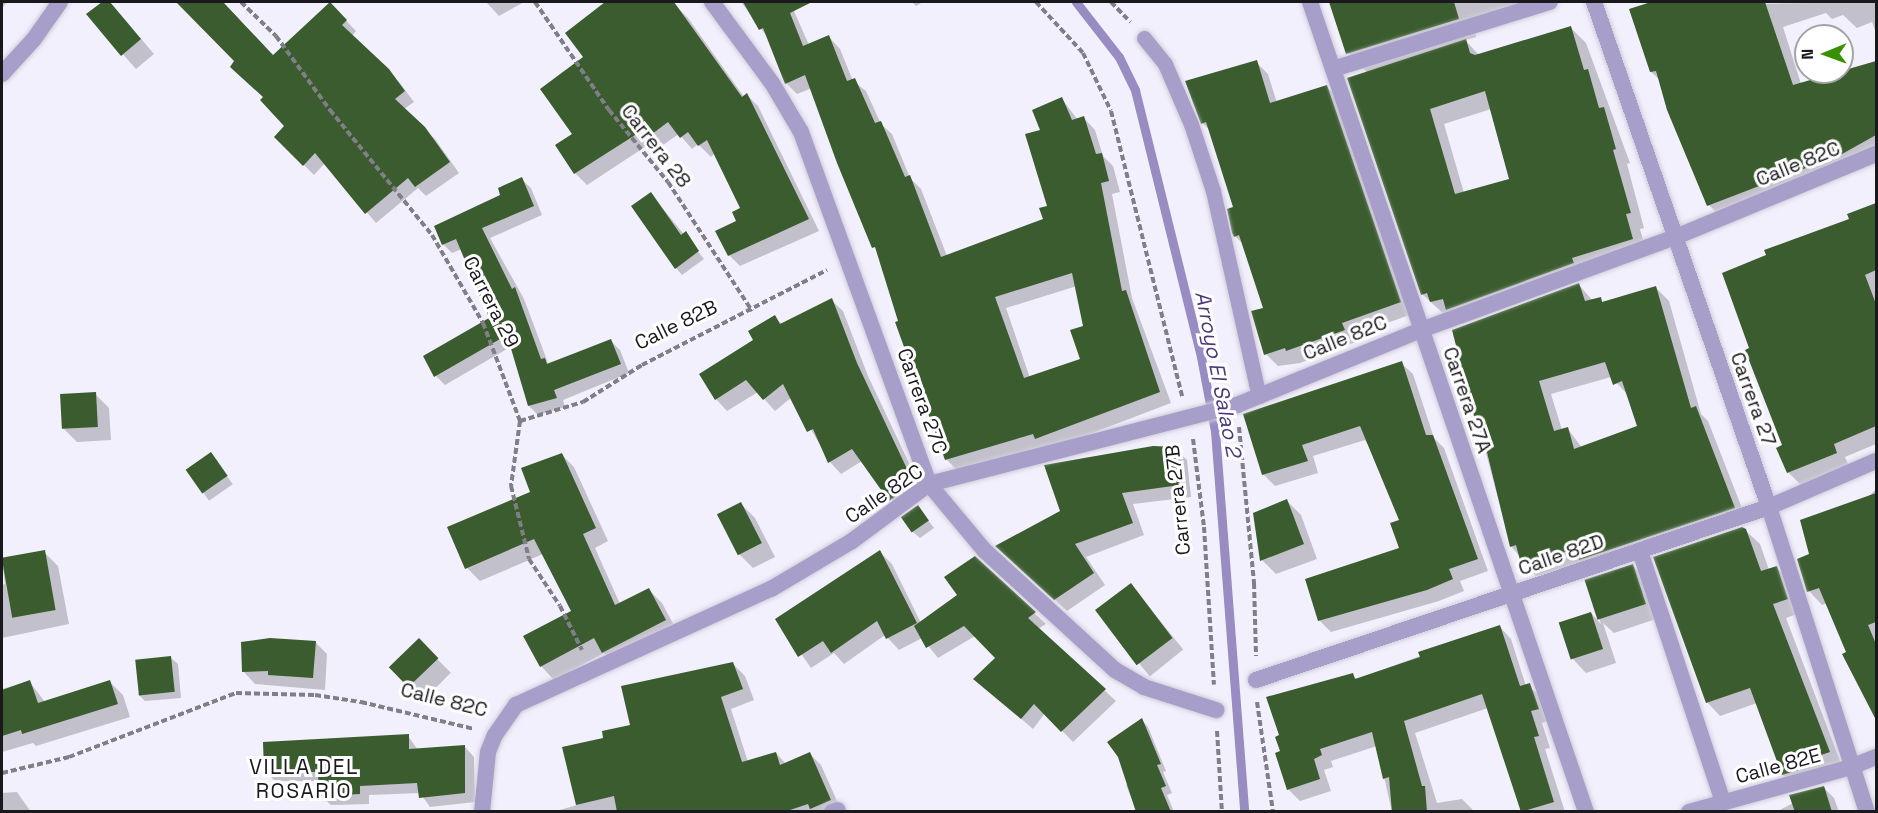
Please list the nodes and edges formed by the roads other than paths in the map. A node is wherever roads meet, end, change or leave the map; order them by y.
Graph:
1 (60, 2) edge
2 (712, 2) edge
3 (1310, 2) edge
4 (1550, 2) edge
5 (1594, 2) edge
6 (1144, 38) dead end
7 (1333, 69) junction
8 (2, 74) edge
9 (1876, 154) edge
10 (1673, 238) junction
11 (1421, 330) junction
12 (1258, 396) junction
13 (1876, 461) edge
14 (929, 484) junction
15 (1769, 507) junction
16 (1640, 551) junction
17 (1511, 594) junction
18 (1256, 680) road end
19 (1216, 710) road end
20 (1876, 757) edge
21 (1851, 767) junction
22 (1723, 802) junction
23 (482, 812) edge
24 (1586, 812) edge
25 (1689, 812) edge
26 (1867, 812) edge

1 - 8 street
2 - 14 street, Carrera 27C
3 - 7 street, Carrera 27A
4 - 7 street
5 - 10 street, Carrera 27
6 - 12 lane
7 - 11 street, Carrera 27A
9 - 10 street, Calle 82C
10 - 11 street, Calle 82C
10 - 15 street, Carrera 27
11 - 12 street, Calle 82C
11 - 17 street, Carrera 27A
12 - 14 street, Calle 82C
13 - 15 street, Calle 82D
14 - 19 street, Carrera 27C
14 - 23 street, Calle 82C
15 - 16 street, Calle 82D
15 - 21 street, Carrera 27
16 - 17 street, Calle 82D
16 - 22 street
17 - 18 street, Calle 82D
17 - 24 street, Carrera 27A
20 - 21 street, Calle 82E
21 - 22 street, Calle 82E
21 - 26 street, Carrera 27
22 - 25 street, Calle 82E

